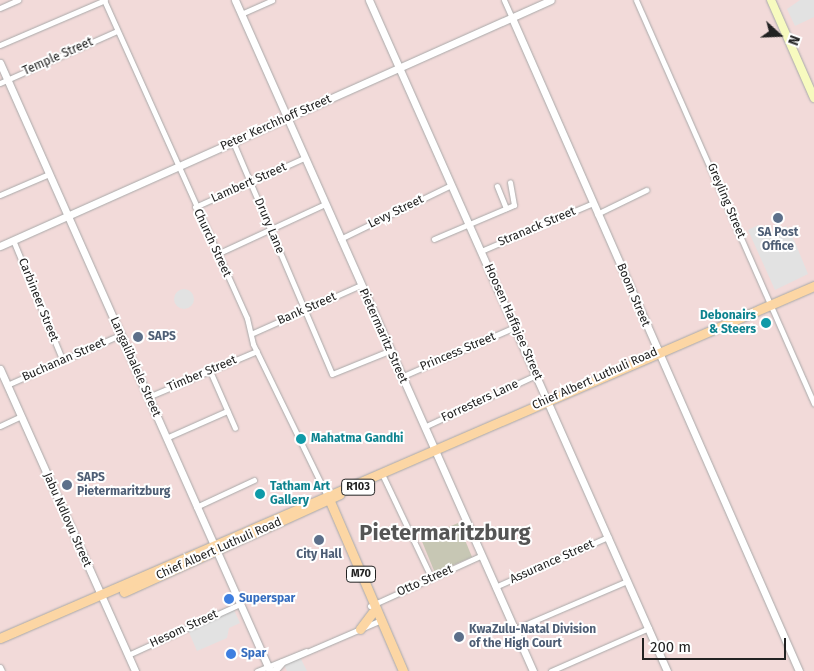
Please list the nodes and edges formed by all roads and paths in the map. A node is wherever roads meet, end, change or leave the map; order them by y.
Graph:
1 (18, 0) edge
2 (104, 0) edge
3 (235, 0) edge
4 (272, 0) edge
5 (369, 0) edge
6 (504, 0) edge
7 (551, 0) edge
8 (636, 0) edge
9 (771, 0) edge
10 (0, 8) edge
11 (241, 14) junction
12 (512, 18) junction
13 (117, 31) junction
14 (0, 45) edge
15 (0, 63) edge
16 (400, 68) junction
17 (4, 81) edge
18 (814, 98) edge
19 (287, 118) junction
20 (233, 142) junction
21 (304, 158) junction
22 (176, 168) junction
23 (49, 174) junction
24 (251, 182) junction
25 (510, 182) dead end
26 (452, 185) junction
27 (497, 186) dead end
28 (646, 190) dead end
29 (0, 195) edge
30 (593, 203) junction
31 (324, 204) junction
32 (195, 207) junction
33 (506, 208) junction
34 (598, 214) junction
35 (68, 216) junction
36 (469, 224) junction
37 (271, 228) junction
38 (340, 239) junction
39 (434, 239) dead end
40 (13, 240) junction
41 (0, 246) edge
42 (481, 251) junction
43 (217, 254) junction
44 (814, 280) edge
45 (361, 285) junction
46 (814, 286) edge
47 (772, 303) junction
48 (305, 310) junction
49 (515, 327) junction
50 (253, 333) junction
51 (120, 335) junction
52 (257, 351) junction
53 (389, 352) junction
54 (657, 352) junction
55 (62, 359) junction
56 (0, 369) edge
57 (210, 371) junction
58 (536, 375) junction
59 (401, 377) junction
60 (7, 385) junction
61 (148, 397) junction
62 (547, 400) junction
63 (814, 403) edge
64 (227, 411) junction
65 (21, 416) junction
66 (0, 426) edge
67 (424, 427) junction
68 (234, 428) dead end
69 (166, 438) junction
70 (435, 450) junction
71 (383, 476) junction
72 (254, 480) dead end
73 (323, 499) junction
74 (196, 507) junction
75 (608, 538) junction
76 (216, 548) junction
77 (480, 556) junction
78 (431, 577) junction
79 (628, 580) junction
80 (495, 587) junction
81 (102, 599) junction
82 (240, 604) junction
83 (372, 608) junction
84 (379, 622) junction
85 (648, 628) junction
86 (360, 629) junction
87 (514, 629) junction
88 (0, 638) edge
89 (0, 644) edge
90 (306, 651) junction
91 (128, 655) junction
92 (281, 663) joint
93 (0, 667) edge
94 (269, 668) edge
95 (2, 671) edge
96 (135, 671) edge
97 (257, 671) edge
98 (398, 671) edge
99 (403, 671) edge
100 (533, 671) edge
101 (551, 671) edge
102 (667, 671) edge
103 (799, 671) edge

1 - 10 street
2 - 13 street, Church Street
2 - 14 street
3 - 11 street, Pietermaritz Street
4 - 11 street
5 - 16 street, Hoosen Haffajee Street
6 - 12 street, Boom Street
7 - 12 street, Peter Kerchhoff Street
8 - 47 street, Greyling Street
9 - 18 main road
11 - 19 street, Pietermaritz Street
12 - 16 street, Peter Kerchhoff Street
12 - 30 street, Boom Street
13 - 17 street, Temple Street
13 - 22 street, Church Street
15 - 17 street, Langalibalele Street
16 - 19 street, Peter Kerchhoff Street
16 - 26 street, Hoosen Haffajee Street
17 - 23 street, Langalibalele Street
19 - 20 street, Peter Kerchhoff Street
19 - 21 street, Pietermaritz Street
20 - 22 street, Peter Kerchhoff Street
20 - 24 street, Drury Lane
21 - 24 street, Lambert Street
21 - 31 street, Pietermaritz Street
22 - 32 street, Church Street
22 - 35 street, Peter Kerchhoff Street
23 - 29 street
23 - 35 street, Langalibalele Street
24 - 32 street, Lambert Street
24 - 37 street, Drury Lane
25 - 33 street
26 - 36 street, Hoosen Haffajee Street
26 - 38 street, Levy Street
27 - 33 street
28 - 34 street
30 - 34 street, Boom Street
30 - 42 street, Stranack Street
31 - 37 street
31 - 38 street, Pietermaritz Street
32 - 43 street, Church Street
33 - 36 street
34 - 54 street, Boom Street
35 - 40 street, Peter Kerchhoff Street
35 - 51 street, Langalibalele Street
36 - 39 street
36 - 42 street, Hoosen Haffajee Street
37 - 43 street
37 - 48 street, Drury Lane
38 - 45 street, Pietermaritz Street
40 - 41 street, Peter Kerchhoff Street
40 - 55 street, Carbineer Street
42 - 49 street, Hoosen Haffajee Street
43 - 50 street, Church Street
44 - 47 main road, Chief Albert Luthuli Road / R103
45 - 48 street, Bank Street
45 - 53 street, Pietermaritz Street
46 - 47 main road, Chief Albert Luthuli Road / R103
47 - 54 main road, Chief Albert Luthuli Road / R103
47 - 63 street, Greyling Street
48 - 50 street, Bank Street
48 - 53 street, Drury Lane
49 - 58 street, Hoosen Haffajee Street
49 - 59 street, Princess Street
50 - 52 street, Church Street
51 - 55 street, Buchanan Street
51 - 61 street, Langalibalele Street
52 - 57 street, Timber Street
52 - 73 street, Church Street
53 - 59 street, Pietermaritz Street
54 - 62 main road, Chief Albert Luthuli Road / R103
54 - 103 street, Boom Street
55 - 60 street, Buchanan Street
56 - 60 street, Jabu Ndlovu Street
57 - 61 street, Timber Street
57 - 64 street
58 - 62 street, Hoosen Haffajee Street
58 - 67 street, Forresters Lane
59 - 67 street, Pietermaritz Street
60 - 65 street, Jabu Ndlovu Street
61 - 69 street, Langalibalele Street
62 - 70 main road, Chief Albert Luthuli Road / R103
62 - 75 street, Hoosen Haffajee Street
64 - 68 street
64 - 69 street
65 - 66 street
65 - 81 street, Jabu Ndlovu Street
67 - 70 street, Pietermaritz Street
69 - 74 street, Langalibalele Street
70 - 71 main road, Chief Albert Luthuli Road / R103
70 - 73 main road, Chief Albert Luthuli Road / R103
70 - 77 street, Pietermaritz Street
71 - 73 main road, Chief Albert Luthuli Road / R103
71 - 78 street
72 - 74 street
73 - 76 main road, Chief Albert Luthuli Road / R103
73 - 83 main road, Church Street / M70
73 - 83 main road, Church Street / M70
74 - 76 street, Langalibalele Street
75 - 79 street, Hoosen Haffajee Street
75 - 80 street, Assurance Street
76 - 81 main road, Chief Albert Luthuli Road / R103
76 - 82 street, Langalibalele Street
77 - 78 street, Otto Street
77 - 80 street, Pietermaritz Street
78 - 83 street, Otto Street
79 - 85 street, Hoosen Haffajee Street
79 - 87 street
80 - 87 street, Pietermaritz Street
81 - 88 main road, Chief Albert Luthuli Road / R103
81 - 89 main road, Chief Albert Luthuli Road / R103
81 - 91 street, Jabu Ndlovu Street
82 - 91 street, Hesom Street
82 - 94 street, Langalibalele Street
83 - 84 main road, Church Street / M70
83 - 86 main road
84 - 86 street
84 - 98 main road, Church Street / M70
84 - 99 main road, Church Street / M70
85 - 101 street
85 - 102 street, Hoosen Haffajee Street
86 - 90 street
87 - 100 street, Pietermaritz Street
90 - 92 street
90 - 94 street
91 - 96 street, Jabu Ndlovu Street
92 - 94 street
93 - 95 street
94 - 97 street

